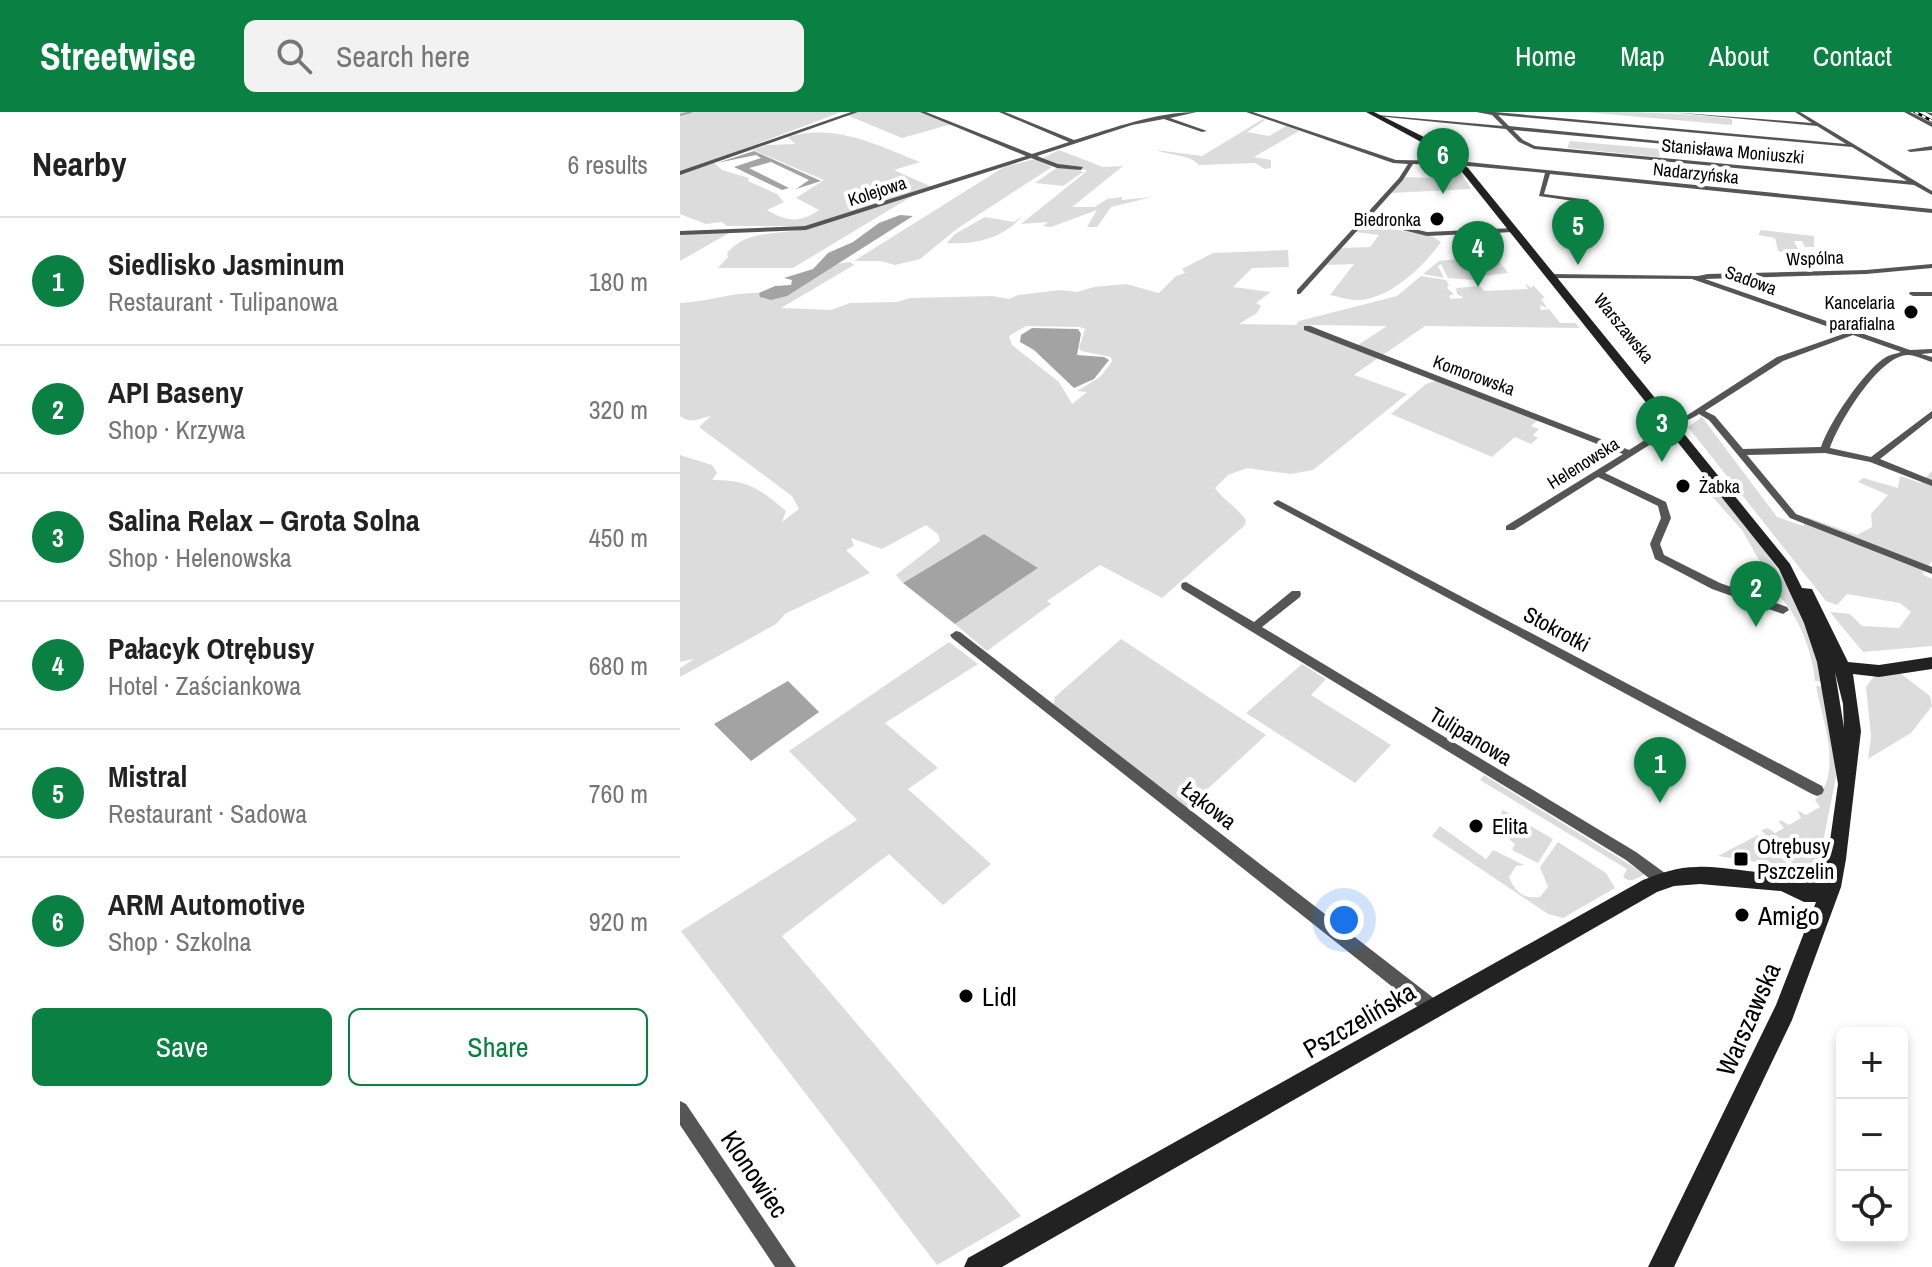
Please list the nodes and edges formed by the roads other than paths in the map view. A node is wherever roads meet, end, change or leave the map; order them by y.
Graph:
1 (856, 112) edge
2 (922, 112) edge
3 (1001, 112) edge
4 (1147, 112) edge
5 (1195, 112) edge
6 (1248, 112) edge
7 (1369, 112) edge
8 (1478, 112) edge
9 (1672, 112) edge
10 (1797, 112) edge
11 (1906, 112) edge
12 (1493, 113) edge
13 (1378, 116) junction
14 (1163, 118) junction
15 (1818, 125) junction
16 (1932, 125) edge
17 (1506, 128) junction
18 (1204, 131) dead end
19 (1076, 143) junction
20 (1697, 145) dead end
21 (1854, 146) junction
22 (1932, 148) edge
23 (1910, 150) dead end
24 (1034, 157) junction
25 (1458, 163) junction
26 (1408, 166) junction
27 (1081, 168) dead end
28 (1544, 170) junction
29 (680, 173) edge
30 (1915, 183) junction
31 (1932, 193) edge
32 (1587, 201) dead end
33 (1932, 211) edge
34 (1364, 219) junction
35 (1514, 230) junction
36 (680, 233) edge
37 (1932, 266) edge
38 (1551, 276) junction
39 (1700, 279) junction
40 (1300, 292) dead end
41 (1913, 294) dead end
42 (1932, 294) edge
43 (1307, 328) dead end
44 (1852, 333) junction
45 (1932, 351) edge
46 (1908, 352) junction
47 (1932, 360) edge
48 (1698, 410) junction
49 (1932, 414) edge
50 (1672, 426) junction
51 (1742, 452) junction
52 (1829, 452) junction
53 (1629, 453) junction
54 (1873, 460) junction
55 (1597, 473) junction
56 (1932, 483) edge
57 (1278, 503) dead end
58 (1510, 528) dead end
59 (1932, 571) edge
60 (1186, 586) dead end
61 (1296, 594) dead end
62 (1783, 610) dead end
63 (1254, 628) junction
64 (956, 635) dead end
65 (1836, 663) junction
66 (1932, 663) edge
67 (1817, 790) dead end
68 (1837, 859) junction
69 (1664, 881) junction
70 (1783, 883) junction
71 (1831, 887) junction
72 (1804, 893) junction
73 (1821, 919) junction
74 (1434, 1009) junction
75 (680, 1110) edge
76 (786, 1267) edge
77 (977, 1267) edge
78 (1661, 1267) edge

1 - 29 street
2 - 24 street
3 - 19 street
4 - 14 street
5 - 14 street, Kolejowa
6 - 26 street
7 - 13 main road, Warszawska
8 - 12 street
9 - 15 street
10 - 15 street
11 - 16 street
12 - 17 street
12 - 21 street
13 - 17 street
13 - 25 main road, Warszawska
14 - 18 street
14 - 19 street, Kolejowa
15 - 21 street
17 - 20 street
17 - 30 street, Stanisława Moniuszki
19 - 24 street, Kolejowa
21 - 30 street
22 - 23 street
24 - 27 street
24 - 36 street, Kolejowa
25 - 26 street, Nadarzyńska
25 - 28 street, Nadarzyńska
25 - 35 main road, Warszawska
26 - 34 street
28 - 32 street
28 - 33 street, Nadarzyńska
30 - 31 street
34 - 35 street
34 - 40 street
35 - 38 main road, Warszawska
37 - 39 street, Wspólna
38 - 39 street, Sadowa
38 - 50 main road, Warszawska
39 - 44 street, Sadowa
41 - 42 street
43 - 53 street, Komorowska
44 - 46 street, Sadowa
44 - 48 street, Helenowska
45 - 46 street
46 - 47 street, Sadowa
46 - 52 street
48 - 50 street, Helenowska
48 - 51 street
49 - 54 street
50 - 53 street, Helenowska
50 - 65 main road, Warszawska
51 - 52 street
51 - 59 street
52 - 54 street
53 - 55 street, Helenowska
54 - 56 street
55 - 58 street, Helenowska
55 - 62 street
57 - 67 street, Stokrotki
60 - 63 street, Tulipanowa
61 - 63 street
63 - 69 street, Tulipanowa
64 - 74 street, Łąkowa
65 - 66 main road
65 - 68 main road, Warszawska
68 - 70 main road, Pszczelińska
68 - 71 main road, Warszawska
69 - 70 main road, Pszczelińska
69 - 74 main road, Pszczelińska
70 - 72 main road, Pszczelińska
71 - 72 main road
71 - 73 main road, Warszawska
72 - 73 main road
73 - 78 main road, Warszawska
74 - 77 main road, Pszczelińska
75 - 76 street, Klonowiec

